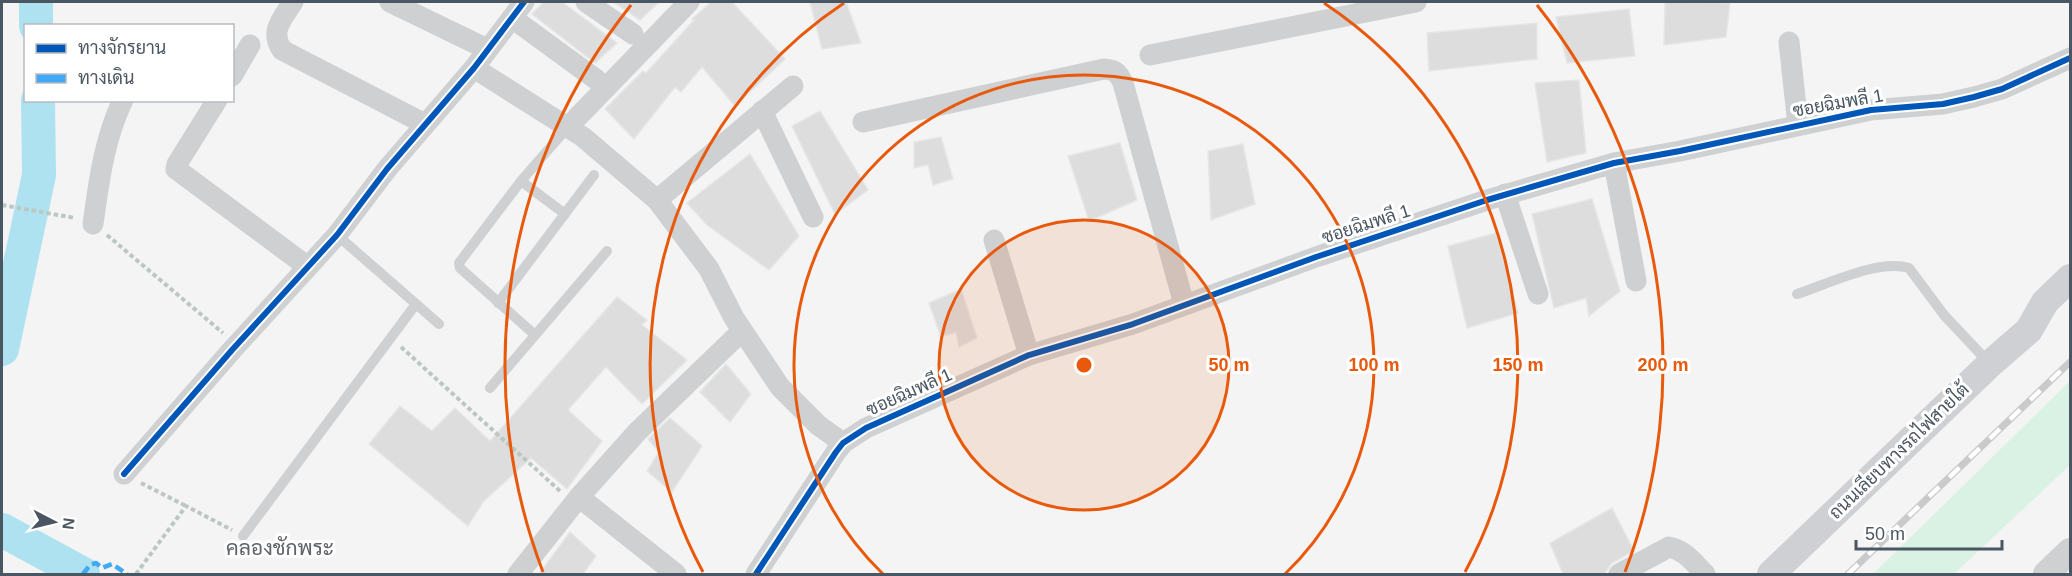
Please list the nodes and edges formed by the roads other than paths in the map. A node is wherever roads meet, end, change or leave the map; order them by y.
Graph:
1 (293, 2) edge
2 (390, 2) edge
3 (586, 2) edge
4 (690, 2) edge
5 (1416, 2) edge
6 (518, 10) edge
7 (633, 34) dead end
8 (1789, 42) dead end
9 (487, 49) junction
10 (1149, 55) dead end
11 (2070, 58) edge
12 (474, 68) junction
13 (597, 80) dead end
14 (793, 86) dead end
15 (122, 102) edge
16 (215, 102) edge
17 (762, 111) junction
18 (863, 122) dead end
19 (425, 124) junction
20 (1798, 124) junction
21 (568, 127) junction
22 (1614, 163) junction
23 (594, 175) dead end
24 (521, 181) junction
25 (1505, 195) junction
26 (657, 200) junction
27 (565, 214) junction
28 (813, 217) dead end
29 (89, 222) road end
30 (337, 235) junction
31 (994, 240) dead end
32 (607, 251) dead end
33 (308, 267) junction
34 (2070, 278) edge
35 (1636, 281) dead end
36 (1538, 294) dead end
37 (1797, 294) dead end
38 (498, 303) junction
39 (416, 304) junction
40 (1184, 304) junction
41 (2070, 304) edge
42 (439, 324) dead end
43 (2029, 330) junction
44 (742, 331) junction
45 (535, 335) junction
46 (1029, 355) junction
47 (1990, 364) junction
48 (490, 388) dead end
49 (843, 443) junction
50 (124, 474) road end
51 (576, 500) junction
52 (243, 536) road end
53 (2070, 552) edge
54 (518, 574) edge
55 (676, 574) edge
56 (756, 574) edge
57 (1619, 574) edge
58 (1705, 574) edge
59 (1771, 574) edge
60 (2046, 574) edge

1 - 19 street
2 - 9 street
3 - 7 street
4 - 21 street
5 - 10 street
6 - 9 street
6 - 13 street
8 - 20 street
9 - 12 street
11 - 20 street, ซอยฉิมพลี 1
12 - 19 street
12 - 21 street
14 - 17 street
15 - 29 street
16 - 33 street
17 - 26 street
17 - 28 street
18 - 40 street
19 - 30 street
20 - 22 street, ซอยฉิมพลี 1
21 - 24 lane
21 - 26 street
22 - 25 street, ซอยฉิมพลี 1
22 - 35 street
23 - 27 lane
24 - 27 lane
24 - 38 lane
25 - 36 street
25 - 40 street, ซอยฉิมพลี 1
26 - 44 street
27 - 38 lane
30 - 33 street
30 - 39 lane
31 - 46 street
32 - 45 lane
33 - 50 street
34 - 43 main road, ถนนเลียบทางรถไฟสายใต้
37 - 47 lane
38 - 45 lane
39 - 42 lane
39 - 52 lane
40 - 46 street, ซอยฉิมพลี 1
41 - 43 main road, ถนนเลียบทางรถไฟสายใต้
43 - 47 main road, ถนนเลียบทางรถไฟสายใต้
44 - 49 street
44 - 51 street
45 - 48 lane
46 - 49 street, ซอยฉิมพลี 1
47 - 59 main road, ถนนเลียบทางรถไฟสายใต้
49 - 56 street, ซอยฉิมพลี 1
51 - 54 street
51 - 55 street
53 - 60 street
57 - 58 street

